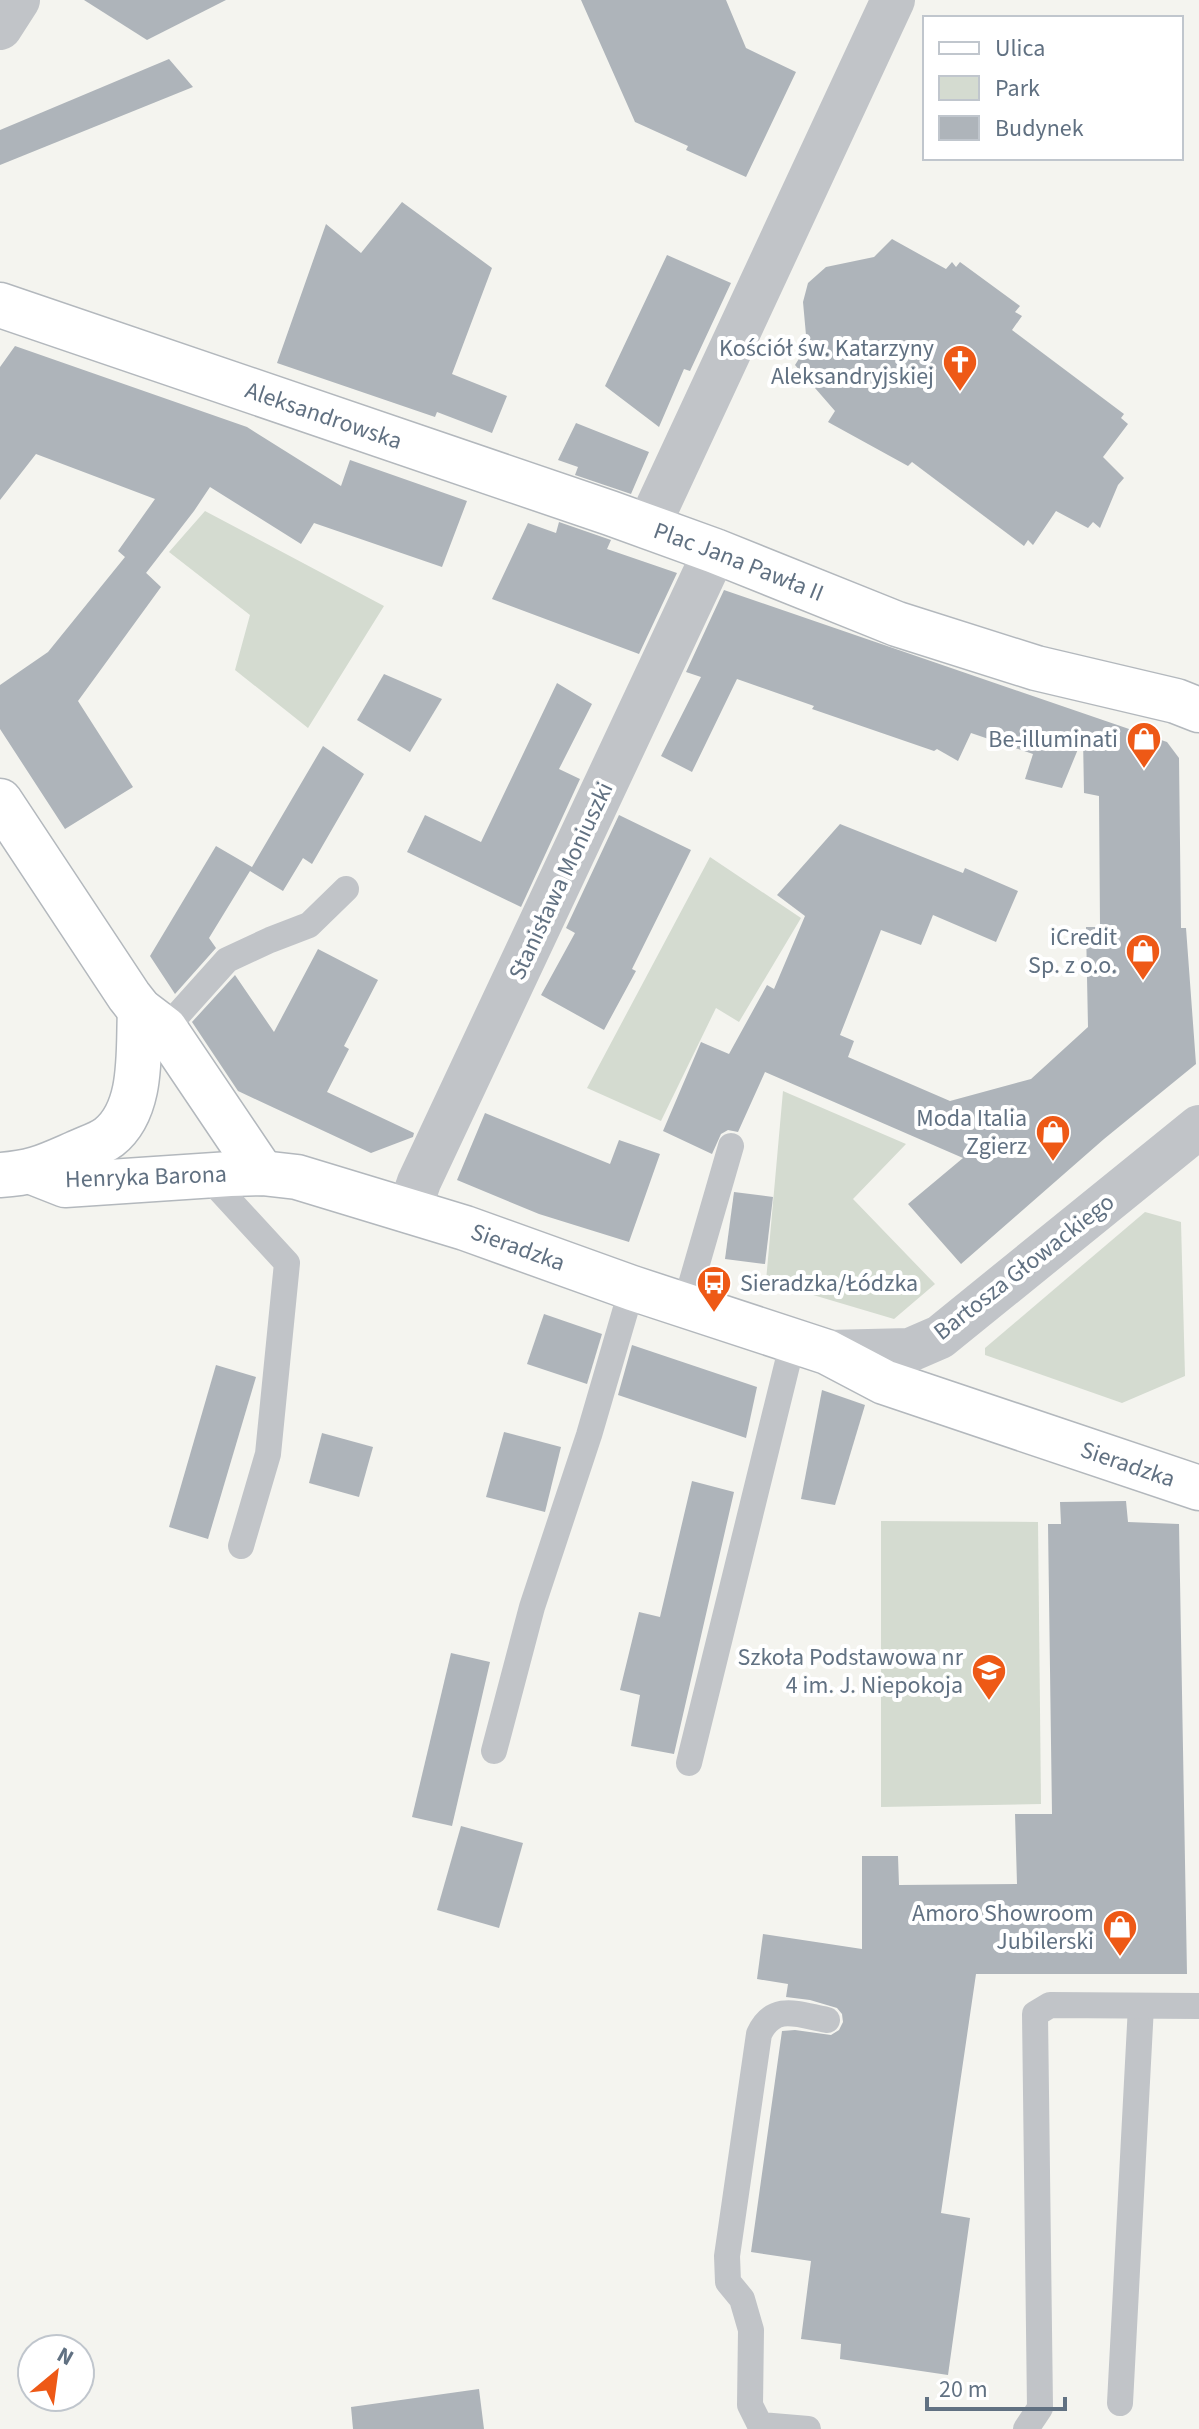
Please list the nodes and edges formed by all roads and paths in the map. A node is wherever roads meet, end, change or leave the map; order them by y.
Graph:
1 (18, 0) edge
2 (893, 0) edge
3 (0, 28) edge
4 (0, 305) edge
5 (648, 527) junction
6 (715, 551) junction
7 (1199, 710) edge
8 (0, 801) edge
9 (346, 889) dead end
10 (153, 1019) junction
11 (1199, 1127) edge
12 (731, 1146) dead end
13 (262, 1173) junction
14 (16, 1174) edge
15 (206, 1175) junction
16 (409, 1211) junction
17 (632, 1288) junction
18 (685, 1305) junction
19 (810, 1346) junction
20 (1199, 1488) edge
21 (241, 1546) dead end
22 (494, 1751) dead end
23 (689, 1763) dead end
24 (1141, 2006) junction
25 (1199, 2006) edge
26 (827, 2020) dead end
27 (1120, 2403) dead end
28 (808, 2429) edge
29 (1026, 2429) edge

1 - 3 street
2 - 5 street, Plac Jana Pawła II
4 - 5 main road, Aleksandrowska
5 - 6 main road, Plac Jana Pawła II
6 - 7 main road, Plac Jana Pawła II
6 - 16 street, Stanisława Moniuszki
8 - 10 main road
9 - 10 lane
10 - 13 main road
10 - 14 main road, Henryka Barona
11 - 19 street, Bartosza Głowackiego
12 - 18 lane
13 - 15 main road, Henryka Barona
13 - 16 main road, Sieradzka
14 - 15 main road, Henryka Barona
15 - 21 lane
16 - 17 main road, Sieradzka
17 - 18 main road, Sieradzka
17 - 22 lane
18 - 19 main road, Sieradzka
19 - 20 main road, Sieradzka
19 - 23 lane
24 - 25 lane
24 - 27 lane
24 - 29 lane
26 - 28 lane

